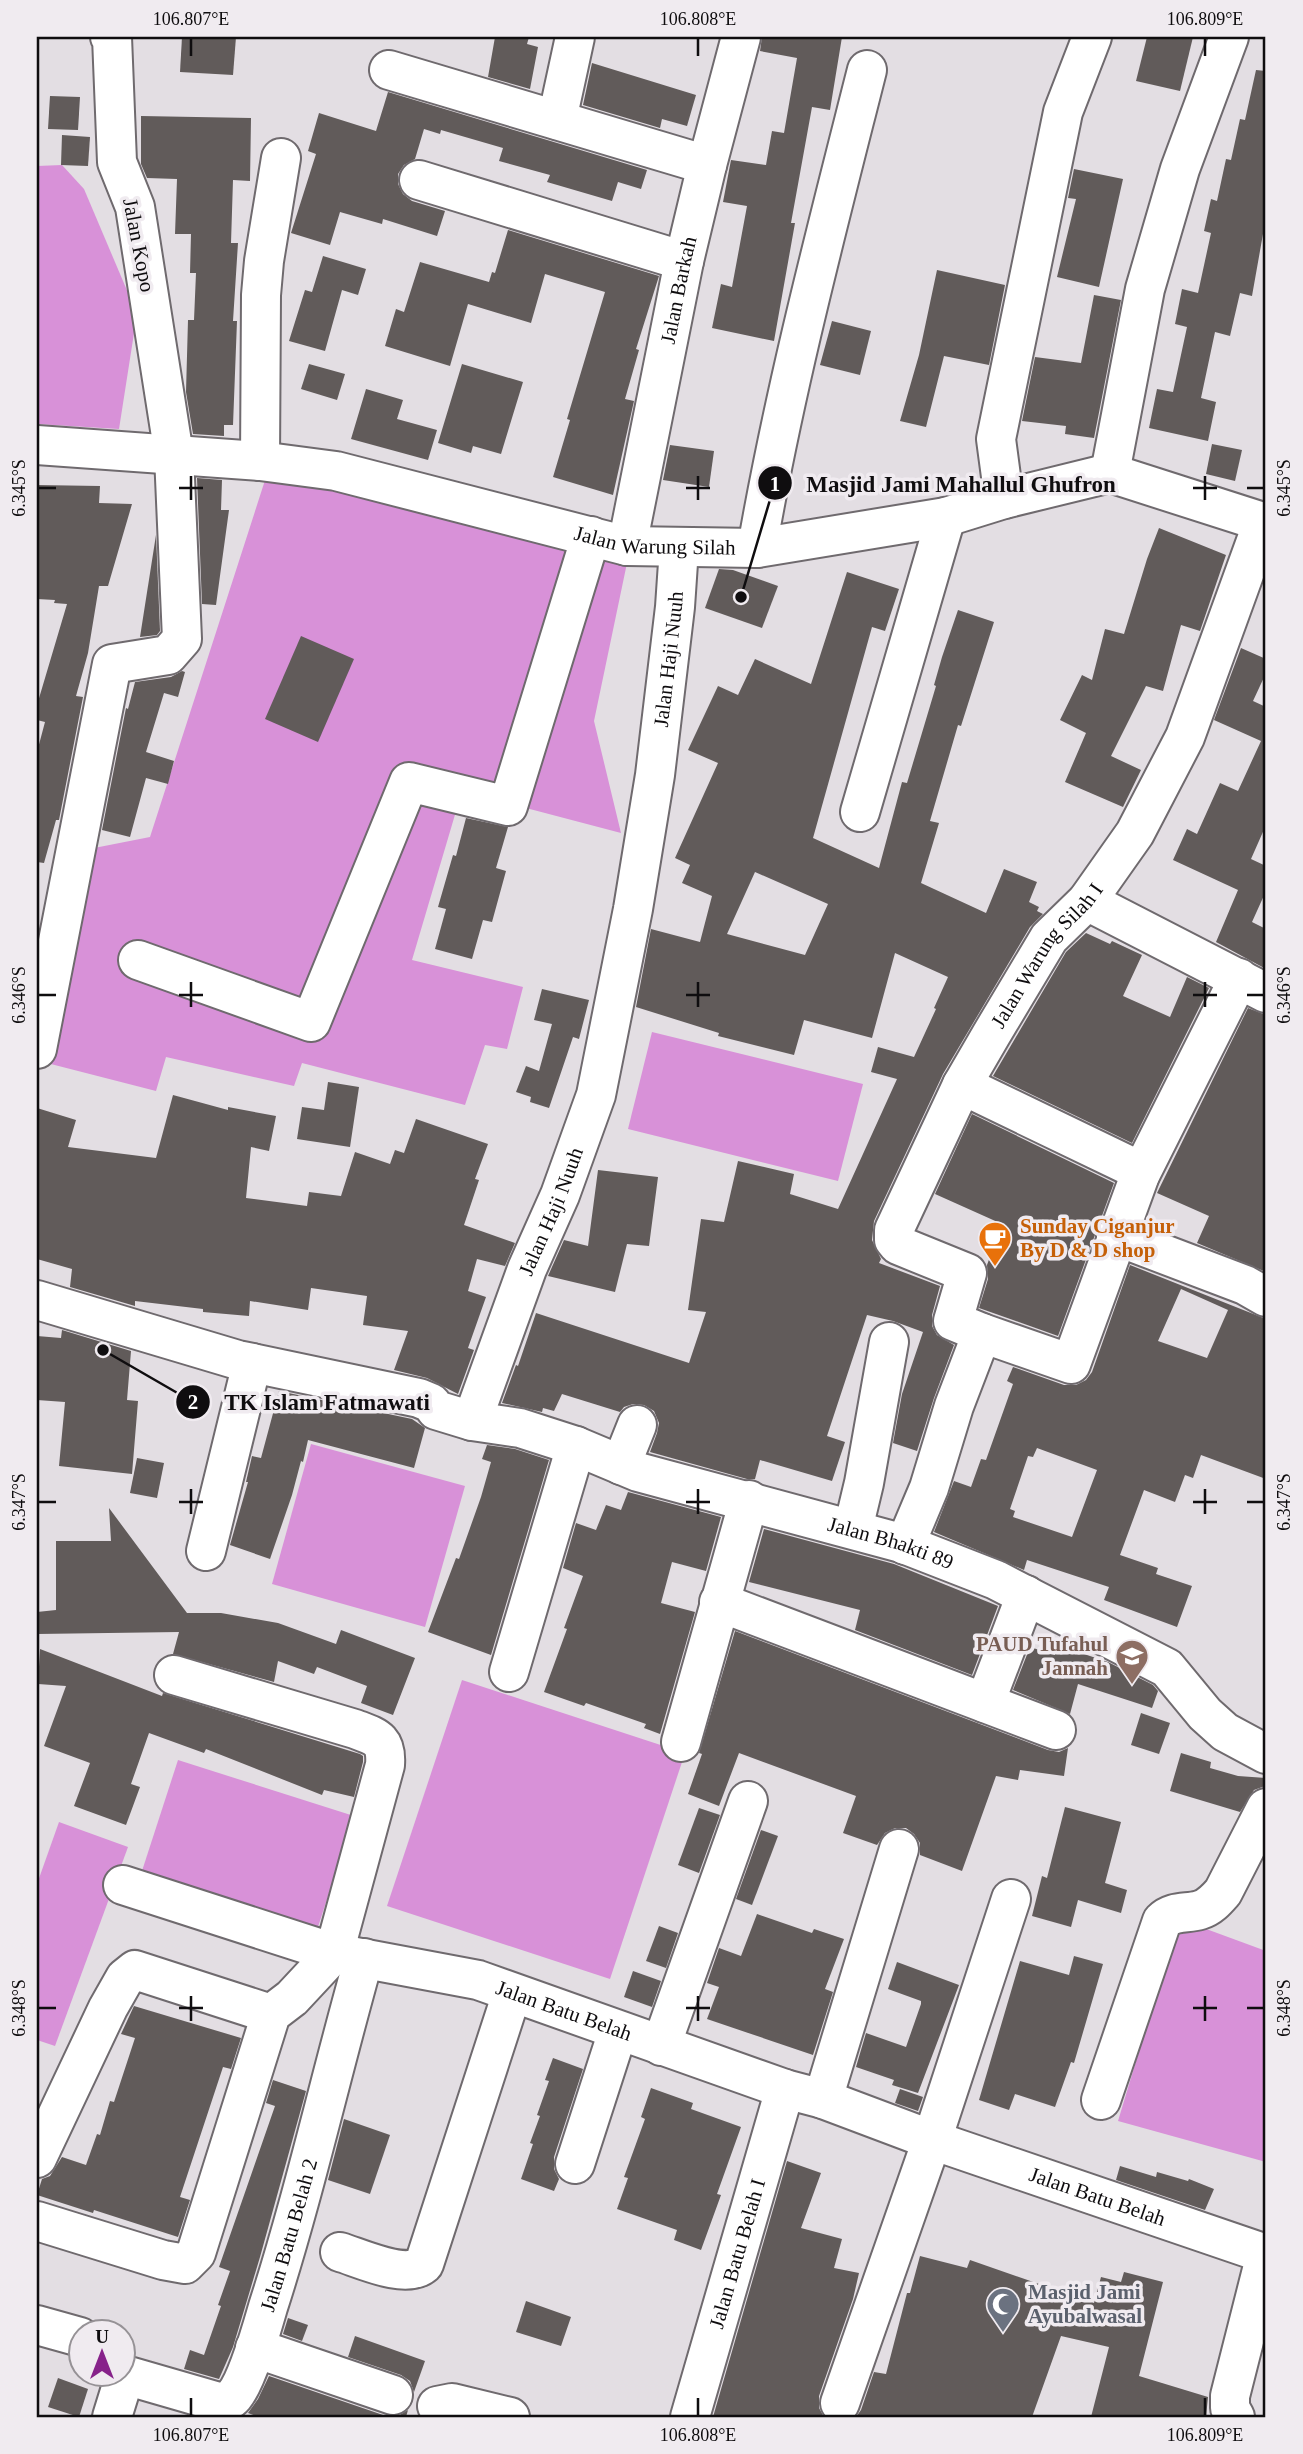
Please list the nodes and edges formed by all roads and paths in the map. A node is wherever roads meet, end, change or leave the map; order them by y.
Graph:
1 (110, 37) edge
2 (575, 37) edge
3 (741, 37) edge
4 (1092, 37) edge
5 (1229, 37) edge
6 (389, 70) dead end
7 (867, 70) dead end
8 (556, 120) junction
9 (281, 158) dead end
10 (707, 165) junction
11 (419, 180) dead end
12 (684, 261) junction
13 (37, 445) edge
14 (174, 455) junction
15 (260, 461) junction
16 (1110, 473) junction
17 (1004, 499) junction
18 (946, 517) junction
19 (1265, 522) edge
20 (609, 541) junction
21 (679, 548) junction
22 (757, 548) junction
23 (860, 812) dead end
24 (53, 888) edge
25 (1087, 901) junction
26 (138, 960) dead end
27 (1252, 986) edge
28 (37, 1049) edge
29 (962, 1085) junction
30 (1140, 1175) junction
31 (1116, 1236) junction
32 (1256, 1291) edge
33 (37, 1300) edge
34 (982, 1333) junction
35 (889, 1342) dead end
36 (252, 1363) junction
37 (472, 1421) junction
38 (637, 1426) dead end
39 (576, 1446) junction
40 (621, 1465) junction
41 (749, 1500) junction
42 (853, 1529) junction
43 (905, 1545) junction
44 (206, 1551) dead end
45 (1026, 1595) junction
46 (719, 1602) junction
47 (509, 1672) dead end
48 (174, 1675) dead end
49 (985, 1703) junction
50 (1056, 1730) dead end
51 (681, 1742) dead end
52 (1266, 1754) edge
53 (748, 1801) dead end
54 (1266, 1808) edge
55 (899, 1849) dead end
56 (123, 1885) dead end
57 (1011, 1899) dead end
58 (349, 1956) junction
59 (512, 1993) junction
60 (271, 2014) junction
61 (618, 2031) junction
62 (662, 2046) junction
63 (785, 2090) junction
64 (823, 2099) junction
65 (1101, 2100) dead end
66 (932, 2140) junction
67 (37, 2158) edge
68 (575, 2164) dead end
69 (37, 2221) edge
70 (340, 2252) dead end
71 (1266, 2254) edge
72 (37, 2325) edge
73 (66, 2333) edge
74 (255, 2348) junction
75 (136, 2377) edge
76 (120, 2388) edge
77 (393, 2395) dead end
78 (841, 2403) dead end
79 (437, 2406) dead end
80 (112, 2417) edge
81 (510, 2417) edge
82 (690, 2417) edge
83 (1235, 2417) edge

1 - 14 street, Jalan Kopo
2 - 8 street
3 - 10 street, Jalan Barkah
4 - 17 street
5 - 16 street
6 - 8 street
7 - 22 street
8 - 10 street
9 - 15 street
10 - 12 street, Jalan Barkah
11 - 12 street
12 - 20 street, Jalan Barkah
13 - 14 street, Jalan Warung Silah
14 - 15 street, Jalan Warung Silah
14 - 24 street, Jalan Kopo
15 - 20 street, Jalan Warung Silah
16 - 17 street, Jalan Warung Silah
16 - 19 street
17 - 18 street, Jalan Warung Silah
18 - 22 street, Jalan Warung Silah
18 - 23 street
19 - 25 street, Jalan Warung Silah I
20 - 21 street, Jalan Warung Silah
20 - 26 street, Jalan Barkah
21 - 22 street, Jalan Warung Silah
21 - 37 street, Jalan Haji Nuuh
24 - 28 street
25 - 27 street
25 - 29 street, Jalan Warung Silah I
27 - 30 street
29 - 30 street
29 - 34 street, Jalan Warung Silah I
30 - 31 street
31 - 32 street
31 - 34 street
33 - 36 street
34 - 43 street
35 - 42 street
36 - 37 street
36 - 44 street
37 - 39 street, Jalan Bhakti 89
38 - 40 street
39 - 40 street, Jalan Bhakti 89
39 - 47 street
40 - 41 street, Jalan Bhakti 89
41 - 42 street, Jalan Bhakti 89
41 - 46 street
42 - 43 street, Jalan Bhakti 89
43 - 45 street, Jalan Bhakti 89
45 - 49 street
45 - 52 street, Jalan Bhakti 89
46 - 49 street
46 - 51 street
48 - 58 street, Jalan Batu Belah 2
49 - 50 street
53 - 62 street
54 - 65 street
55 - 64 street
56 - 58 street, Jalan Batu Belah
57 - 66 street
58 - 59 street, Jalan Batu Belah
58 - 60 street
58 - 74 street, Jalan Batu Belah 2
59 - 61 street, Jalan Batu Belah
59 - 70 street
60 - 67 street
60 - 69 street
61 - 62 street, Jalan Batu Belah
61 - 68 street
62 - 63 street, Jalan Batu Belah
63 - 64 street, Jalan Batu Belah
63 - 82 street, Jalan Batu Belah I
64 - 66 street, Jalan Batu Belah
66 - 71 street, Jalan Batu Belah
66 - 78 street
71 - 83 street
72 - 73 street
74 - 75 street, Jalan Batu Belah 2
74 - 77 street
76 - 80 street
79 - 81 street

